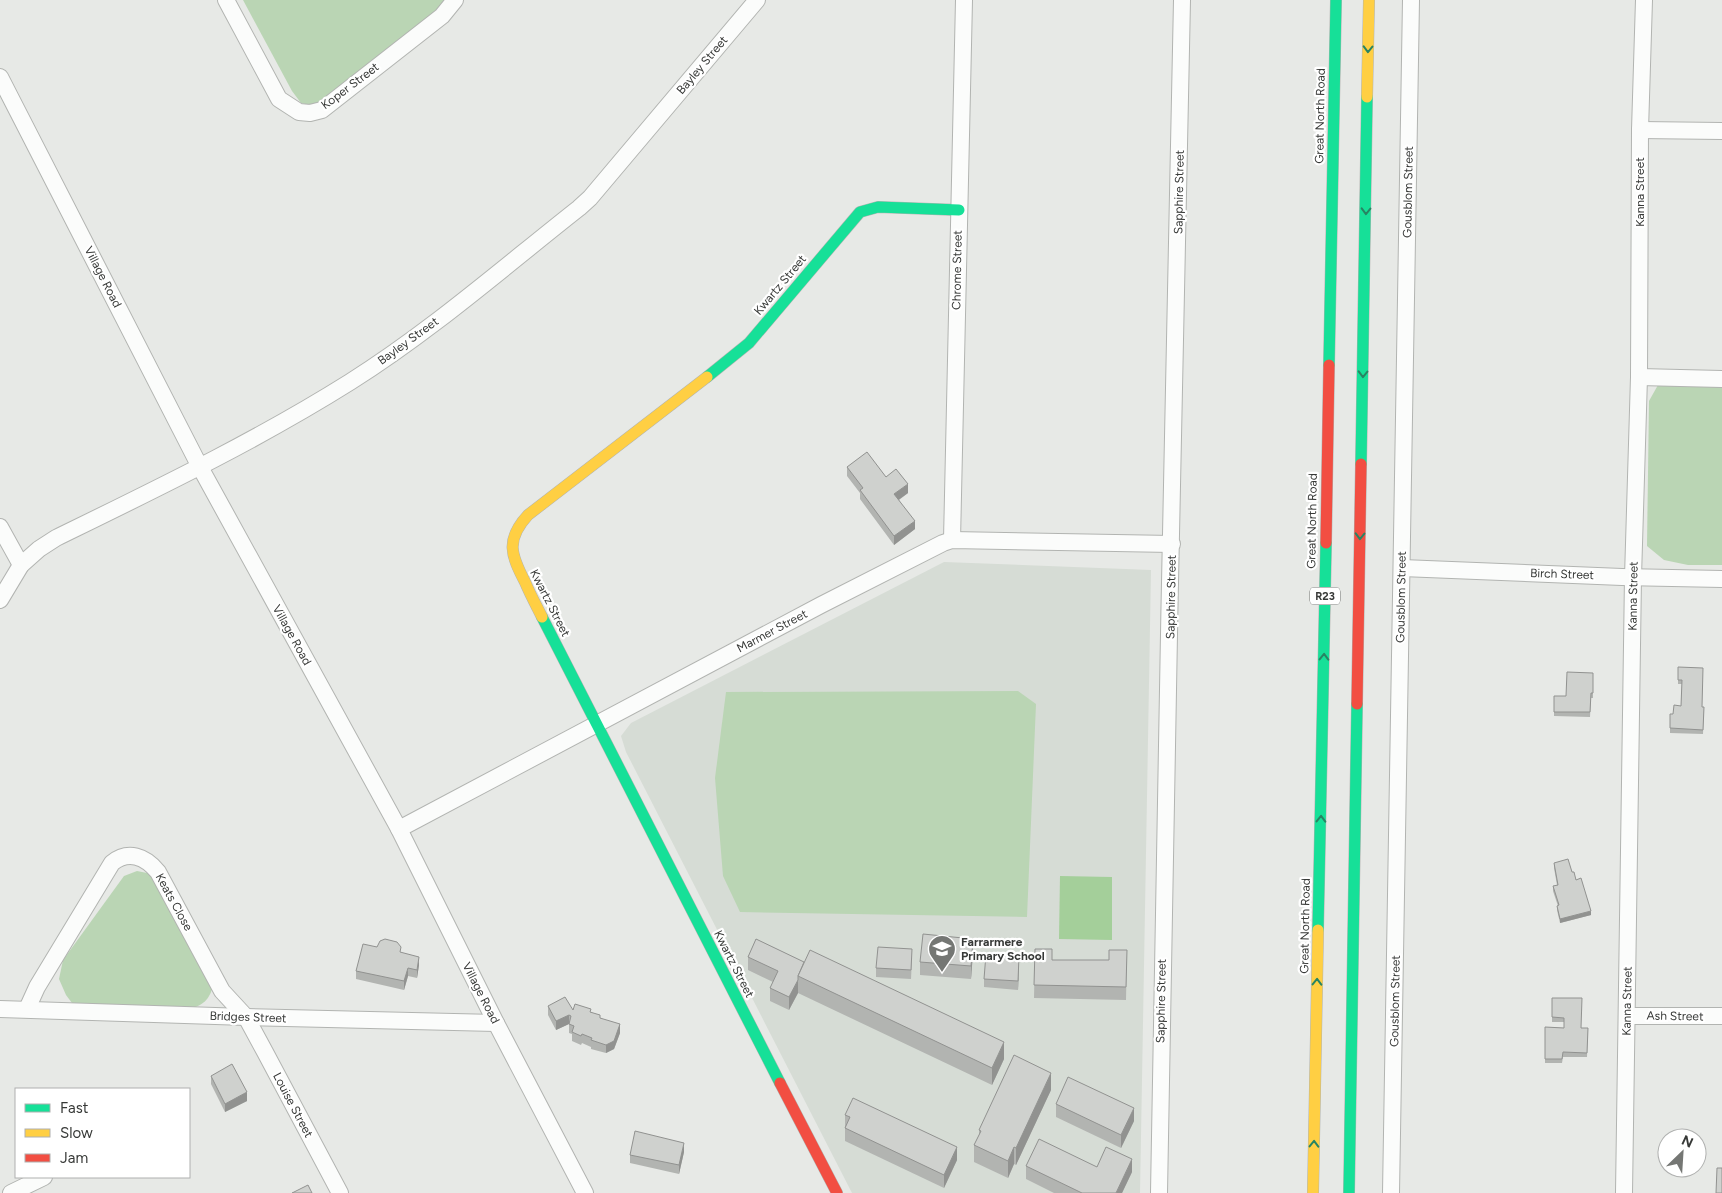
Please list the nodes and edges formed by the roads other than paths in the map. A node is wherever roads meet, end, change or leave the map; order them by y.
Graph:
1 (226, 0) edge
2 (455, 0) edge
3 (756, 0) edge
4 (964, 0) edge
5 (1182, 0) edge
6 (1336, 0) edge
7 (1369, 0) edge
8 (1411, 0) edge
9 (1644, 0) edge
10 (0, 77) edge
11 (1640, 130) junction
12 (1722, 131) edge
13 (959, 210) junction
14 (1639, 377) junction
15 (1722, 379) edge
16 (200, 467) junction
17 (0, 526) edge
18 (952, 540) junction
19 (1172, 544) junction
20 (21, 565) junction
21 (1402, 568) junction
22 (1633, 577) junction
23 (1722, 579) edge
24 (0, 600) edge
25 (596, 726) junction
26 (399, 830) junction
27 (0, 1009) edge
28 (27, 1009) junction
29 (1627, 1016) junction
30 (1722, 1016) edge
31 (246, 1017) junction
32 (496, 1024) junction
33 (42, 1178) edge
34 (11, 1193) edge
35 (340, 1193) edge
36 (585, 1193) edge
37 (838, 1193) edge
38 (1159, 1193) edge
39 (1313, 1193) edge
40 (1348, 1193) edge
41 (1391, 1193) edge
42 (1624, 1193) edge

1 - 2 street, Koper Street
3 - 16 street, Bayley Street
4 - 13 street, Chrome Street
5 - 19 street, Sapphire Street
39 -> 6 main road, Great North Road / R23
7 -> 40 main road
8 - 21 street, Gousblom Street
9 - 11 street, Kanna Street
10 - 16 street, Village Road
11 - 12 street
11 - 14 street, Kanna Street
13 - 18 street, Chrome Street
13 - 25 main road, Kwartz Street
14 - 15 street
14 - 22 street, Kanna Street
16 - 20 street, Bayley Street
16 - 26 street, Village Road
17 - 20 street
18 - 19 street, Marmer Street
18 - 25 street, Marmer Street
19 - 38 street, Sapphire Street
20 - 24 street, Bayley Street
21 - 22 street, Birch Street
21 - 41 street, Gousblom Street
22 - 23 street, Birch Street
22 - 29 street, Kanna Street
25 - 26 street, Marmer Street
25 - 37 main road, Kwartz Street
26 - 32 street, Village Road
27 - 28 street, Bridges Street
28 - 31 street, Bridges Street
28 - 31 street, Keats Close
29 - 30 street, Ash Street
29 - 42 street, Kanna Street
31 - 32 street, Bridges Street
31 - 35 street, Louise Street
32 - 36 street, Village Road
33 - 34 street

